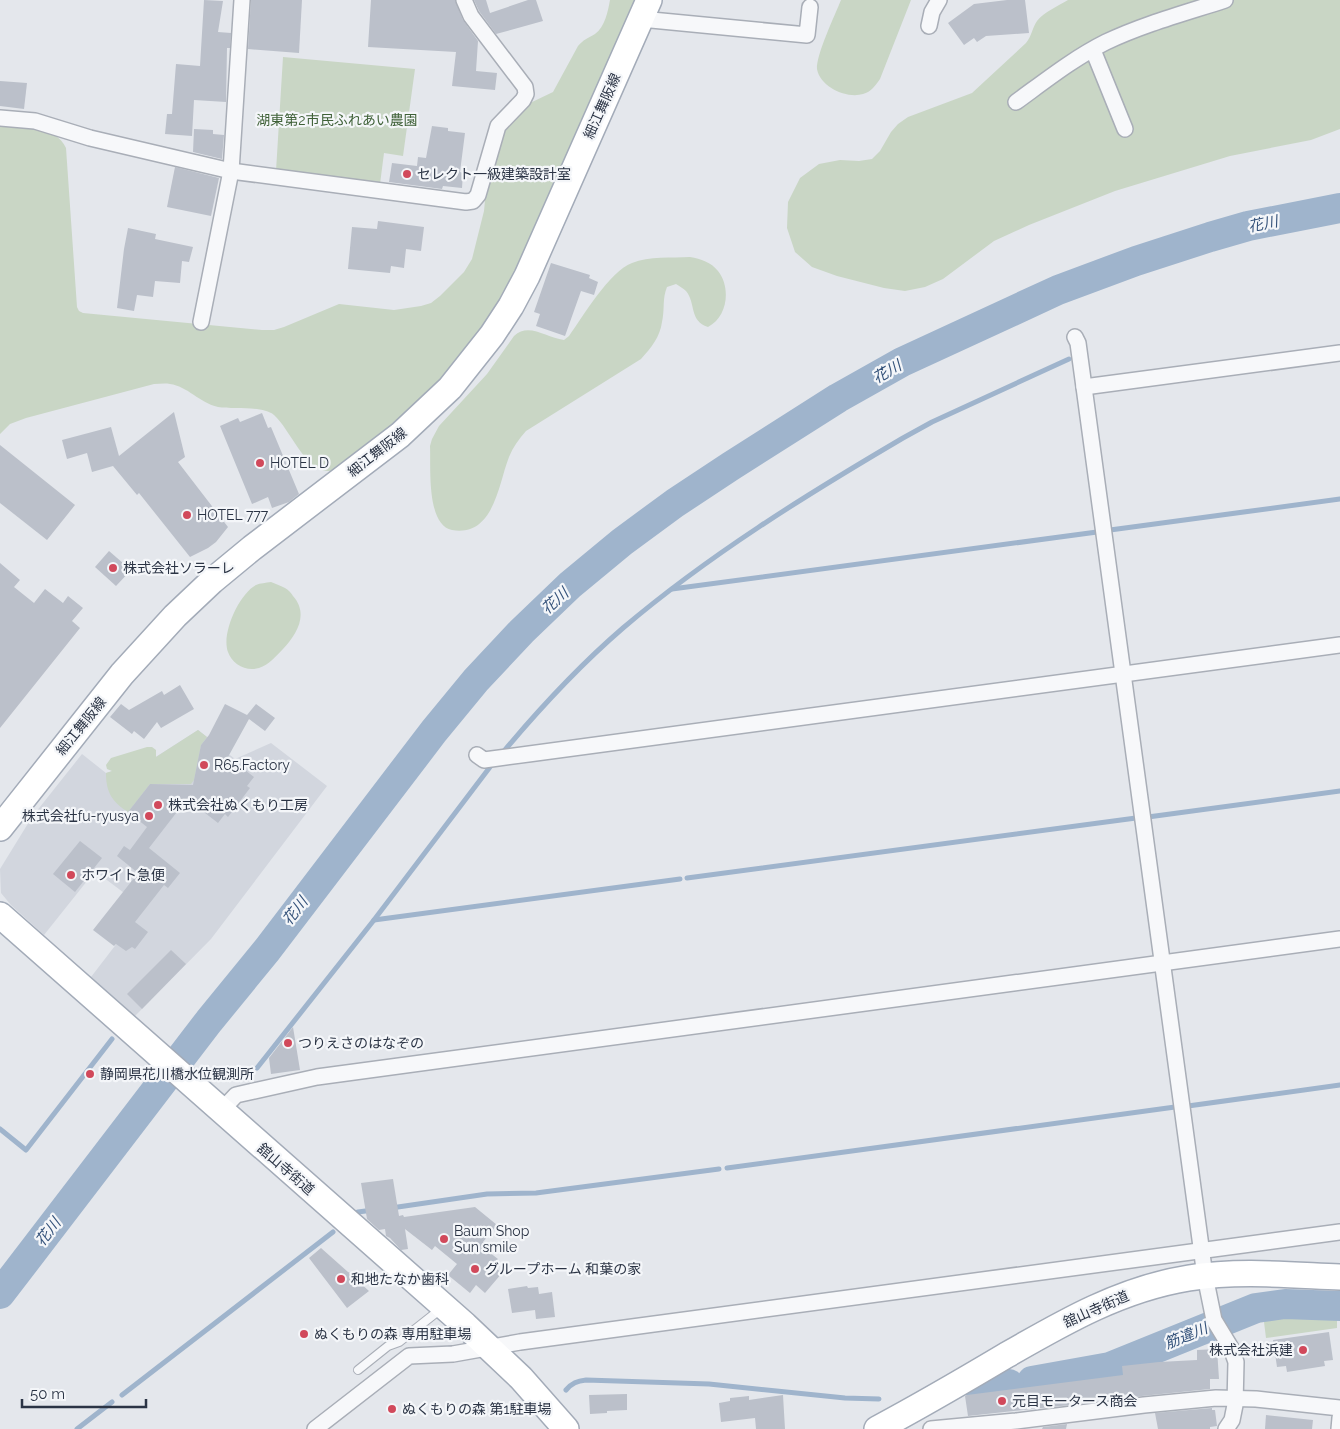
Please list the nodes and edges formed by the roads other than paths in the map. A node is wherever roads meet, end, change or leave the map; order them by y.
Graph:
1 (242, 0) edge
2 (464, 0) edge
3 (939, 0) edge
4 (1225, 0) edge
5 (810, 7) dead end
6 (645, 10) edge
7 (930, 26) dead end
8 (1093, 50) junction
9 (1016, 102) dead end
10 (0, 118) edge
11 (1125, 129) dead end
12 (231, 171) junction
13 (201, 322) dead end
14 (1075, 337) dead end
15 (1340, 353) edge
16 (1084, 387) junction
17 (1340, 645) edge
18 (1123, 675) junction
19 (477, 756) dead end
20 (0, 828) edge
21 (0, 915) edge
22 (1340, 939) edge
23 (1162, 962) junction
24 (215, 1106) junction
25 (1340, 1232) edge
26 (1201, 1251) junction
27 (1205, 1276) junction
28 (1340, 1277) edge
29 (443, 1306) junction
30 (489, 1348) junction
31 (358, 1370) dead end
32 (1236, 1398) junction
33 (1340, 1408) edge
34 (1340, 1418) edge
35 (890, 1426) edge
36 (315, 1429) edge
37 (566, 1429) edge
38 (585, 1429) edge
39 (931, 1429) edge
40 (1226, 1429) edge
41 (1339, 1429) edge

1 - 12 street
2 - 12 street
3 - 7 street
4 - 8 street
5 - 6 street
6 - 20 main road, 細江舞阪線
8 - 9 street
8 - 11 street
10 - 12 street
12 - 13 street
14 - 16 street
15 - 16 street
16 - 18 street
17 - 18 street
18 - 19 street
18 - 23 street
21 - 24 main road, 舘山寺街道
22 - 23 street
23 - 24 street
23 - 26 street
24 - 29 main road, 舘山寺街道
25 - 26 street
26 - 27 street
26 - 30 street
27 - 28 main road, 舘山寺街道
27 - 32 street
27 - 35 main road, 舘山寺街道
29 - 30 main road, 舘山寺街道
29 - 31 lane
30 - 36 street
30 - 37 main road, 舘山寺街道
30 - 38 main road
32 - 33 street
32 - 39 street
32 - 40 street
34 - 41 street

